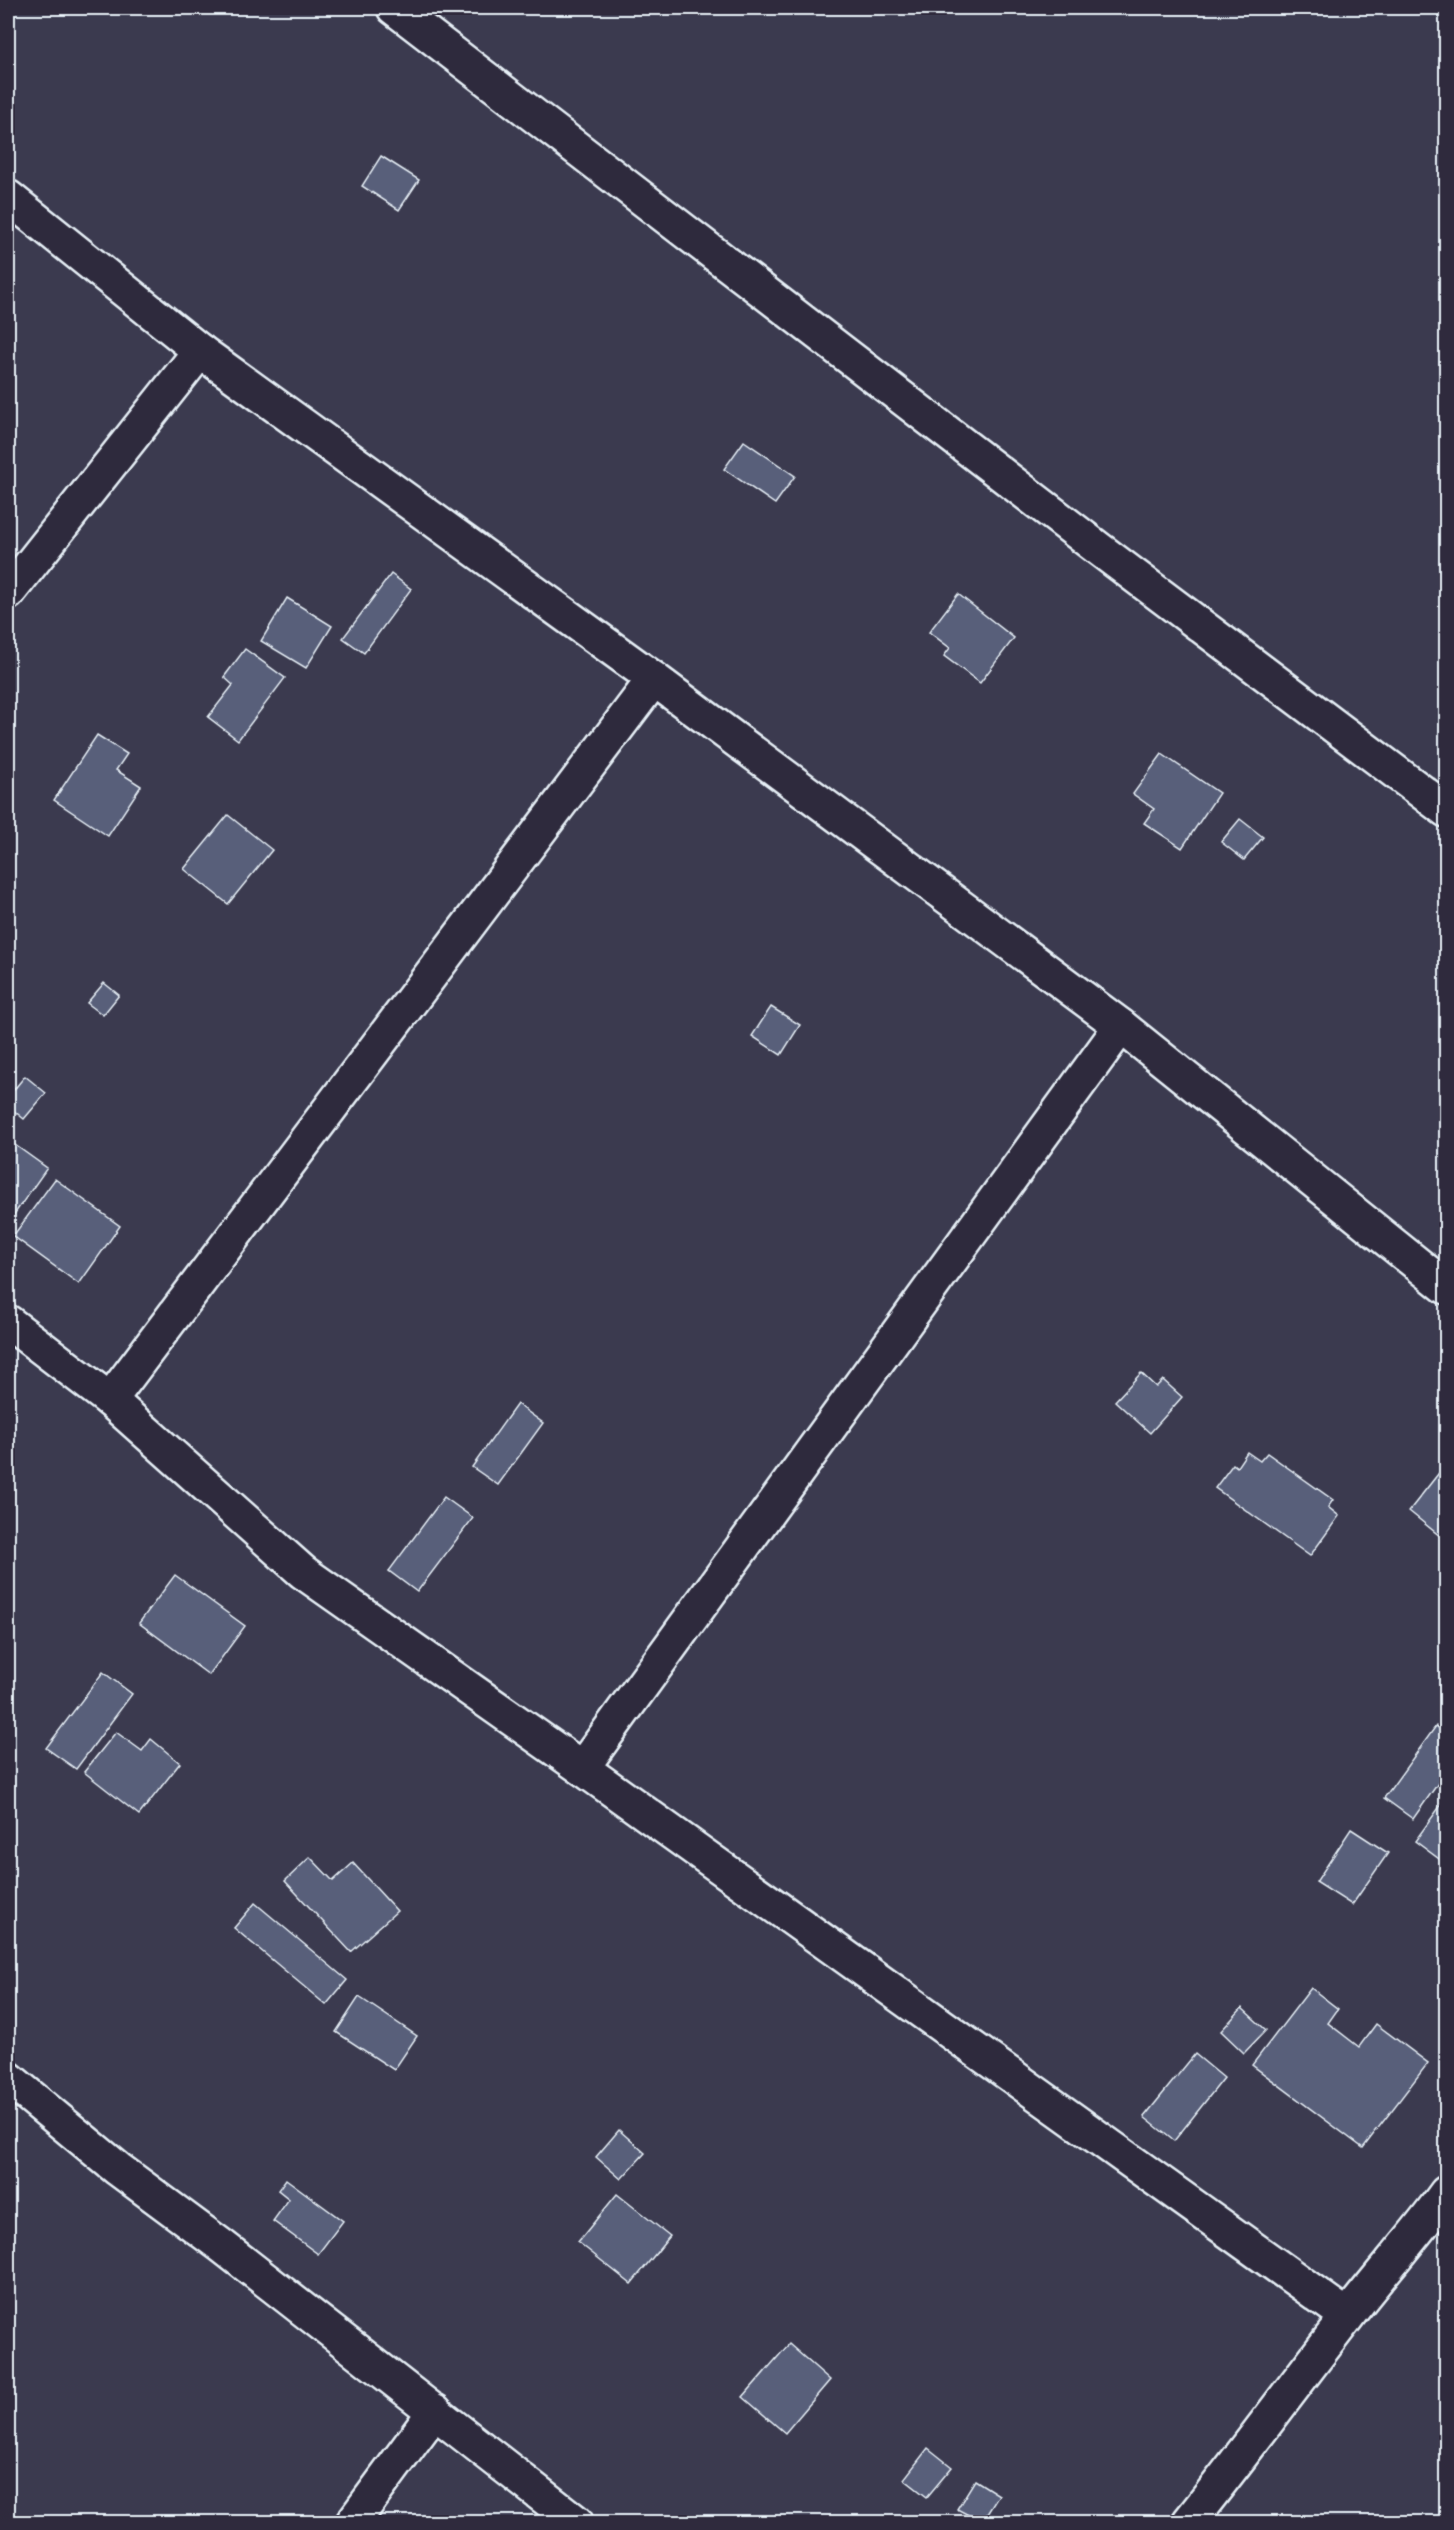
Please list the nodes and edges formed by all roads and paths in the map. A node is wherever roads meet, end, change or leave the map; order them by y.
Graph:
1 (394, 8) edge
2 (8, 197) edge
3 (200, 351) junction
4 (8, 593) edge
5 (654, 679) junction
6 (1446, 810) edge
7 (1121, 1026) junction
8 (1446, 1287) edge
9 (8, 1322) edge
10 (110, 1400) junction
11 (582, 1768) junction
12 (8, 2078) edge
13 (1446, 2193) edge
14 (1347, 2316) junction
15 (435, 2411) junction
16 (353, 2523) edge
17 (576, 2523) edge
18 (1189, 2523) edge

1 - 6 street
2 - 3 street
3 - 4 street
3 - 5 street
5 - 7 street
5 - 10 street
7 - 8 street
7 - 11 street
9 - 10 street
10 - 11 street
11 - 14 street
12 - 15 street
13 - 14 street
14 - 18 street
15 - 16 street
15 - 17 street

